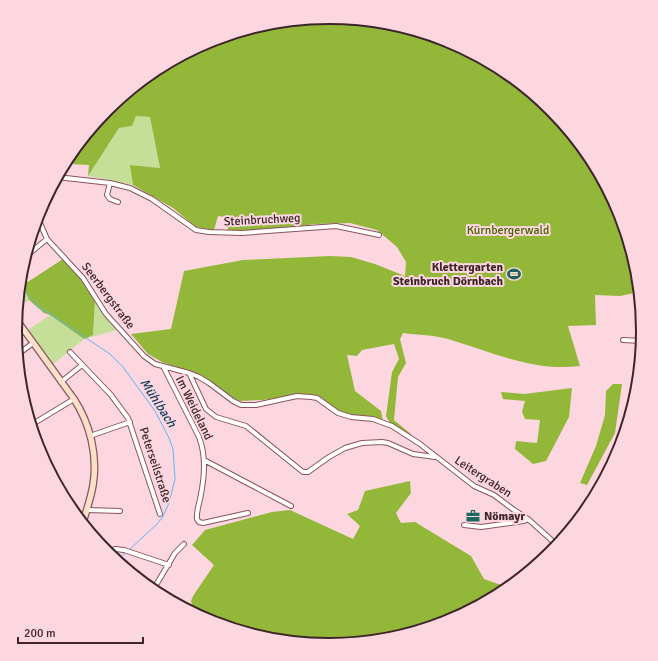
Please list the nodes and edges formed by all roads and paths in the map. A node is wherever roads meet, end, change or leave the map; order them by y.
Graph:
1 (63, 178) edge
2 (110, 183) junction
3 (118, 202) dead end
4 (41, 225) edge
5 (379, 234) dead end
6 (48, 239) junction
7 (32, 251) edge
8 (22, 328) edge
9 (623, 340) dead end
10 (635, 341) edge
11 (33, 343) junction
12 (23, 351) edge
13 (70, 352) dead end
14 (82, 365) junction
15 (163, 366) junction
16 (189, 373) junction
17 (61, 382) junction
18 (74, 399) junction
19 (36, 422) edge
20 (130, 422) junction
21 (90, 436) junction
22 (435, 457) junction
23 (204, 460) junction
24 (291, 506) dead end
25 (87, 510) junction
26 (120, 511) dead end
27 (248, 513) dead end
28 (160, 514) dead end
29 (85, 517) edge
30 (528, 518) junction
31 (464, 525) dead end
32 (553, 540) edge
33 (184, 544) dead end
34 (114, 549) edge
35 (168, 565) junction
36 (156, 585) edge

1 - 2 street, Steinbruchweg
2 - 3 street
2 - 5 street, Steinbruchweg
4 - 6 street, Seerbergstraße
6 - 7 street
6 - 15 street, Seerbergstraße
8 - 11 street
9 - 10 street
11 - 12 street
11 - 17 street
13 - 14 street, Peterseilstraße
14 - 17 street
14 - 20 street, Peterseilstraße
15 - 16 street, Seerbergstraße
15 - 23 street, Im Weideland
16 - 22 street, Leitergraben
16 - 22 street
17 - 18 street
18 - 19 street
18 - 21 street
20 - 21 street, Peterseilstraße
20 - 28 street, Peterseilstraße
21 - 25 street
22 - 30 street, Leitergraben
23 - 24 street, Im Weideland
23 - 27 street, Im Weideland
25 - 26 street
25 - 29 street
30 - 31 street
30 - 32 street, Leitergraben
33 - 35 street
34 - 35 street
35 - 36 street

